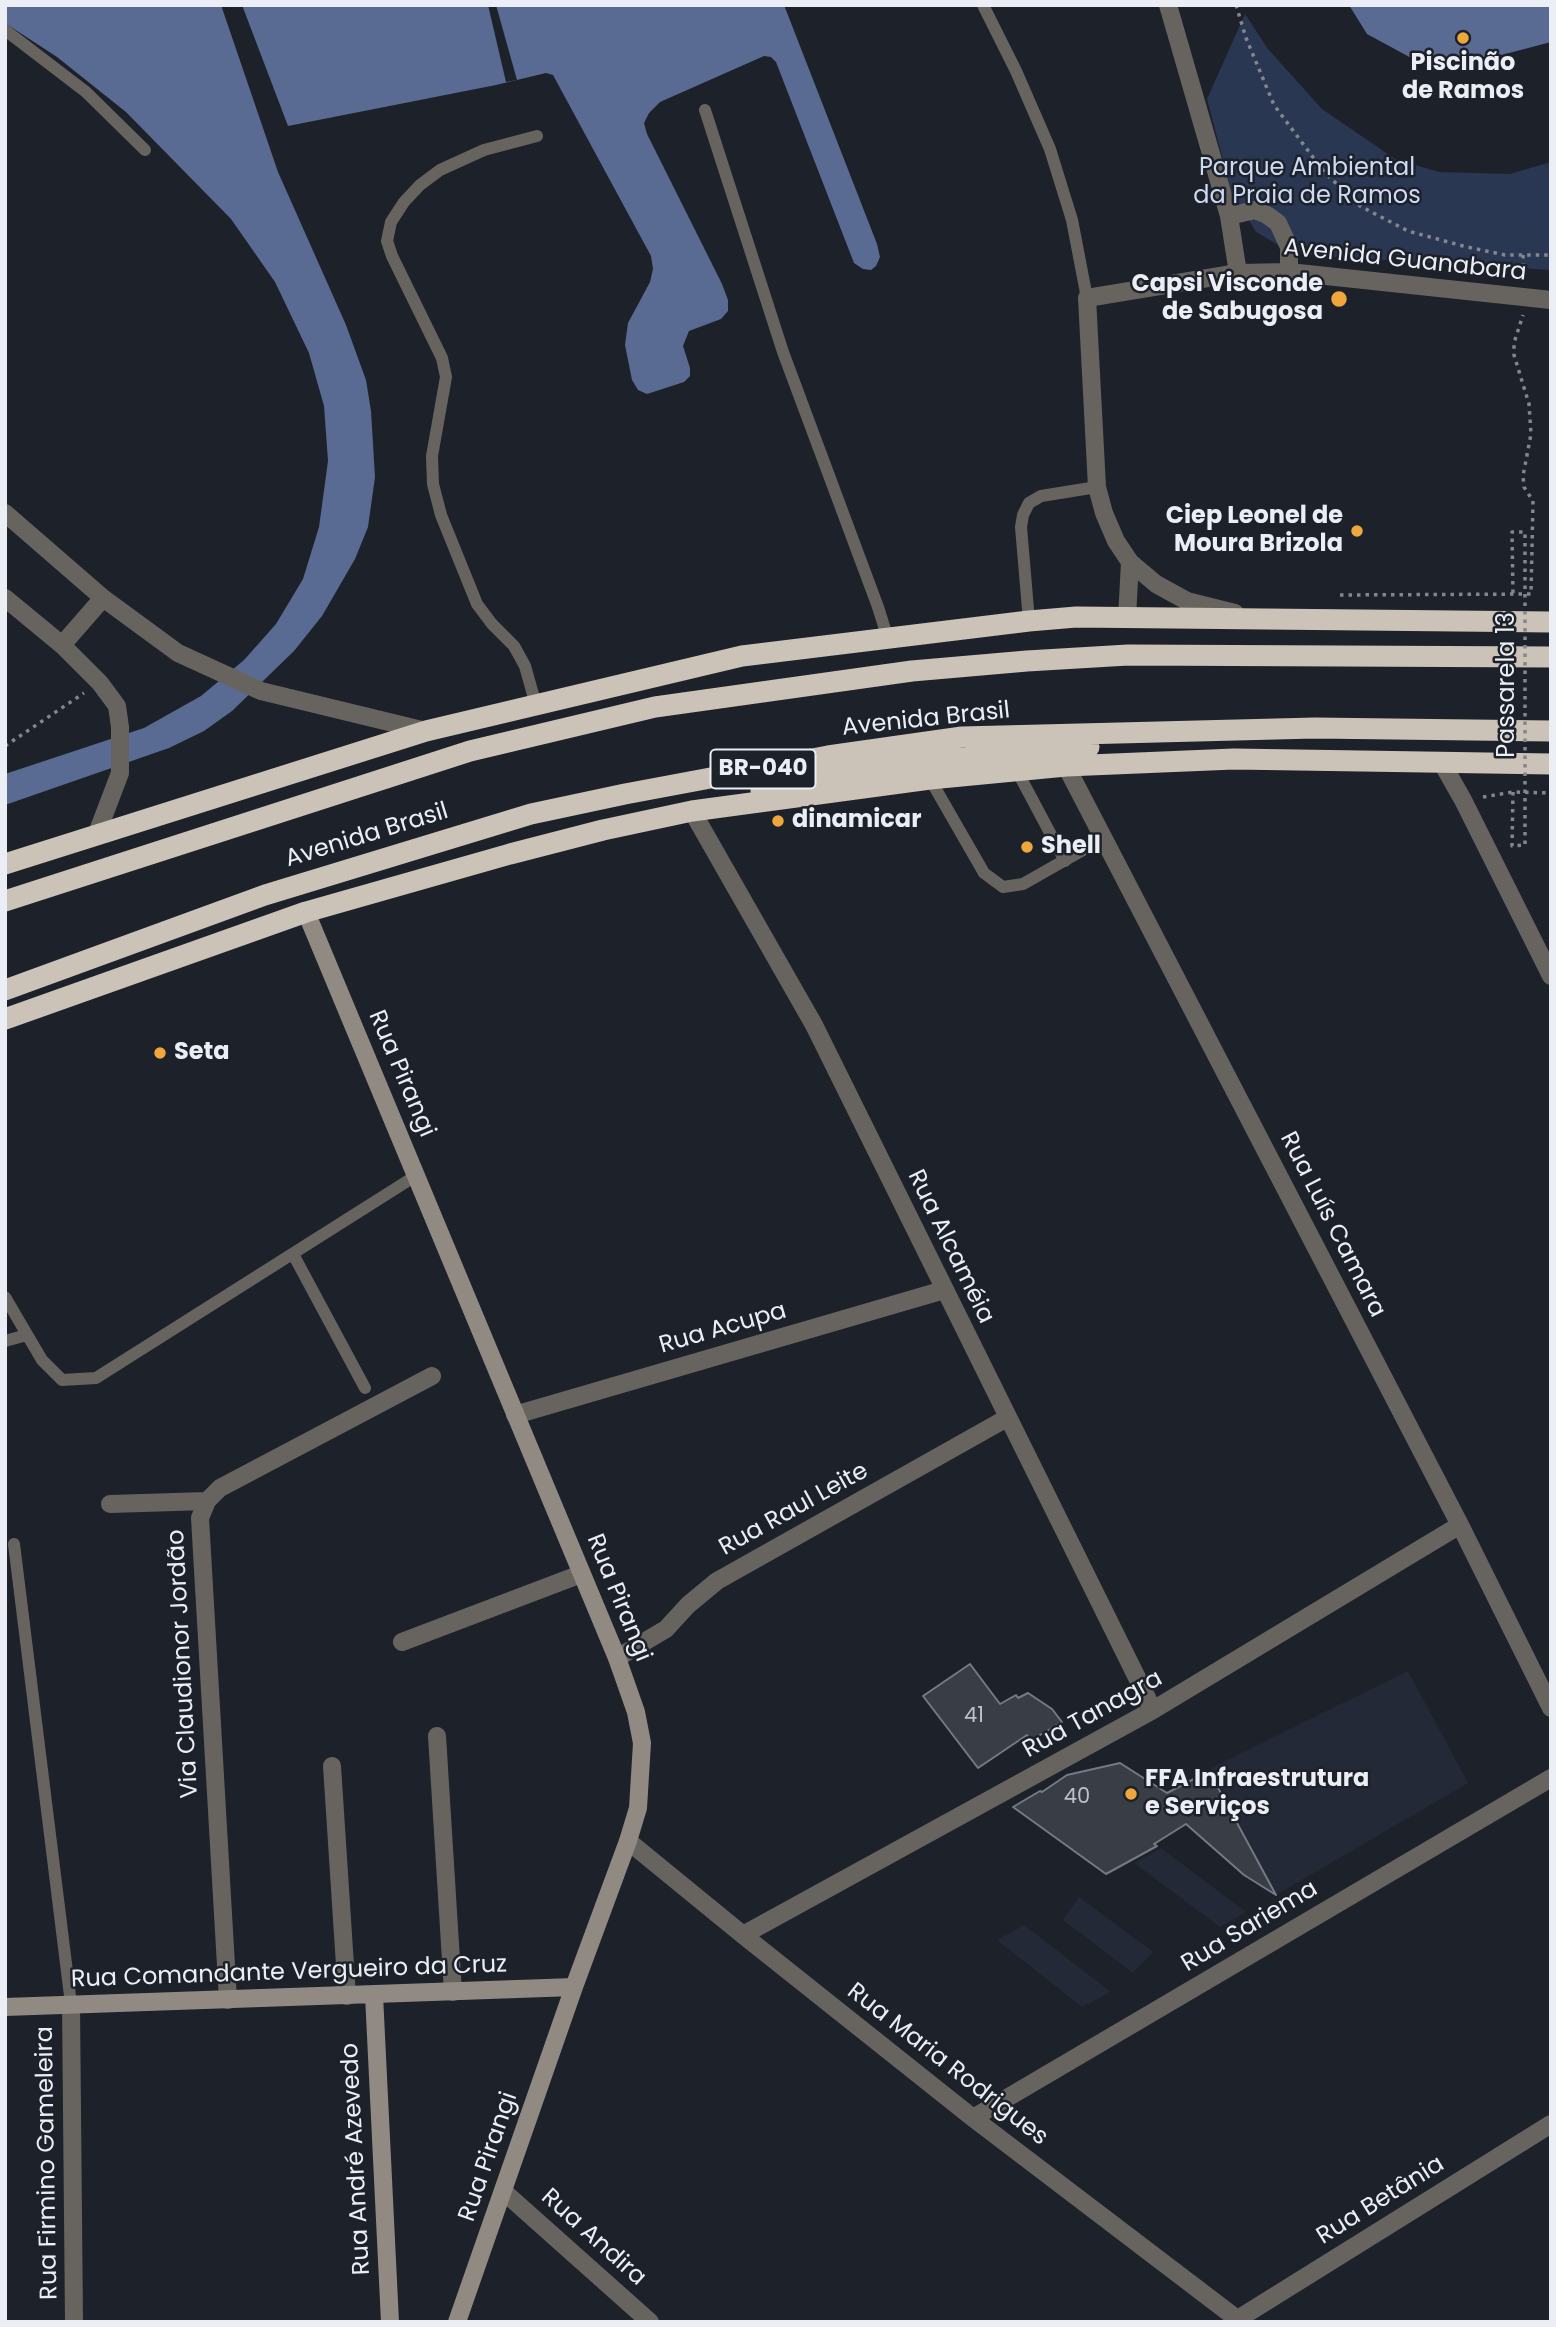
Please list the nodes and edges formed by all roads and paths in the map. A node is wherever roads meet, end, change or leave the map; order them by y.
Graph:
1 (983, 5) edge
2 (1168, 5) edge
3 (1236, 5) edge
4 (5, 30) edge
5 (705, 110) dead end
6 (537, 136) dead end
7 (145, 150) dead end
8 (1229, 216) junction
9 (1551, 255) edge
10 (1289, 272) junction
11 (1238, 273) junction
12 (1525, 297) junction
13 (1087, 298) junction
14 (1551, 300) edge
15 (1097, 487) junction
16 (5, 513) edge
17 (1130, 562) junction
18 (1513, 594) junction
19 (1340, 595) dead end
20 (5, 598) edge
21 (103, 598) junction
22 (1127, 618) junction
23 (1264, 619) junction
24 (1029, 621) junction
25 (1551, 622) edge
26 (888, 639) junction
27 (62, 645) junction
28 (1551, 657) edge
29 (100, 682) junction
30 (536, 705) junction
31 (1315, 728) junction
32 (426, 731) junction
33 (1551, 732) edge
34 (5, 746) edge
35 (1442, 763) junction
36 (1551, 764) edge
37 (1066, 766) junction
38 (1016, 769) junction
39 (929, 779) junction
40 (1513, 792) junction
41 (1551, 793) edge
42 (1464, 800) junction
43 (692, 811) junction
44 (96, 836) junction
45 (1104, 838) junction
46 (1065, 861) junction
47 (5, 864) edge
48 (5, 901) edge
49 (306, 912) junction
50 (1551, 976) edge
51 (5, 990) edge
52 (5, 1019) edge
53 (417, 1175) junction
54 (293, 1254) junction
55 (944, 1290) junction
56 (6, 1299) edge
57 (27, 1335) junction
58 (5, 1341) edge
59 (432, 1376) dead end
60 (365, 1388) dead end
61 (516, 1415) junction
62 (1007, 1418) junction
63 (207, 1501) junction
64 (110, 1504) dead end
65 (1460, 1525) junction
66 (14, 1545) dead end
67 (581, 1574) junction
68 (402, 1642) dead end
69 (617, 1658) junction
70 (1551, 1708) edge
71 (1153, 1710) junction
72 (437, 1736) dead end
73 (332, 1766) dead end
74 (1551, 1778) edge
75 (628, 1840) junction
76 (743, 1936) junction
77 (574, 1987) junction
78 (453, 1992) junction
79 (374, 1995) junction
80 (347, 1996) junction
81 (228, 2000) junction
82 (71, 2004) junction
83 (5, 2007) edge
84 (973, 2118) junction
85 (1551, 2124) edge
86 (503, 2191) junction
87 (1239, 2320) edge
88 (74, 2322) edge
89 (390, 2322) edge
90 (457, 2322) edge
91 (650, 2322) edge

1 - 13 lane
2 - 8 street
3 - 9 path
4 - 7 lane
5 - 26 lane
6 - 30 lane
8 - 10 street
8 - 11 street
10 - 11 street, Avenida Guanabara
10 - 12 street, Avenida Guanabara
11 - 13 street, Avenida Guanabara
12 - 14 street, Avenida Guanabara
12 - 18 path
13 - 15 street
15 - 17 street
15 - 24 lane
16 - 21 street
17 - 22 street
17 - 23 street
18 - 19 path
18 - 40 path, Passarela 13, bridge
20 - 27 street
21 - 27 street
21 - 32 street
22 - 23 highway
22 - 24 highway
23 - 25 highway
24 - 26 highway
26 - 30 highway
27 - 29 street
28 - 48 highway, Avenida Brasil
29 - 34 path
29 - 44 street
30 - 32 highway
31 - 33 highway, Avenida Brasil / BR-040
31 - 43 highway
31 - 51 highway, Avenida Brasil / BR-040
32 - 44 highway
35 - 36 highway
35 - 37 highway
35 - 42 street
37 - 38 highway
37 - 45 street, Rua Luís Camara
38 - 39 highway
38 - 46 lane
39 - 43 highway
39 - 46 lane
40 - 41 path
40 - 42 path
42 - 50 street
43 - 49 highway
43 - 55 street, Rua Alcaméia
44 - 47 highway
45 - 46 lane
45 - 65 street, Rua Luís Camara
49 - 52 highway
49 - 53 street, Rua Pirangi
53 - 54 lane
53 - 61 street, Rua Pirangi
54 - 57 lane
54 - 60 lane
55 - 61 street, Rua Acupa
55 - 62 street, Rua Alcaméia
56 - 57 lane
57 - 58 lane
59 - 63 street, Via Claudionor Jordão
61 - 67 street, Rua Pirangi
62 - 69 street, Rua Raul Leite
62 - 71 street, Rua Alcaméia
63 - 64 street
63 - 81 street, Via Claudionor Jordão
65 - 70 street, Rua Luís Camara
65 - 71 street, Rua Tanagra
66 - 82 lane
67 - 68 street
67 - 69 street, Rua Pirangi
69 - 75 street, Rua Pirangi
71 - 76 street, Rua Tanagra
72 - 78 street
73 - 80 street
74 - 84 street, Rua Sariema
75 - 76 street, Rua Maria Rodrigues
75 - 77 street, Rua Pirangi
76 - 84 street, Rua Maria Rodrigues
77 - 78 street, Rua Comandante Vergueiro da Cruz
77 - 86 street, Rua Pirangi
78 - 79 street, Rua Comandante Vergueiro da Cruz
79 - 80 street, Rua Comandante Vergueiro da Cruz
79 - 89 street, Rua André Azevedo
80 - 81 street, Rua Comandante Vergueiro da Cruz
81 - 82 street, Rua Comandante Vergueiro da Cruz
82 - 83 street, Rua Comandante Vergueiro da Cruz
82 - 88 street, Rua Firmino Gameleira
84 - 87 street, Rua Maria Rodrigues
85 - 87 street, Rua Betânia
86 - 90 street, Rua Pirangi
86 - 91 street, Rua Andira

